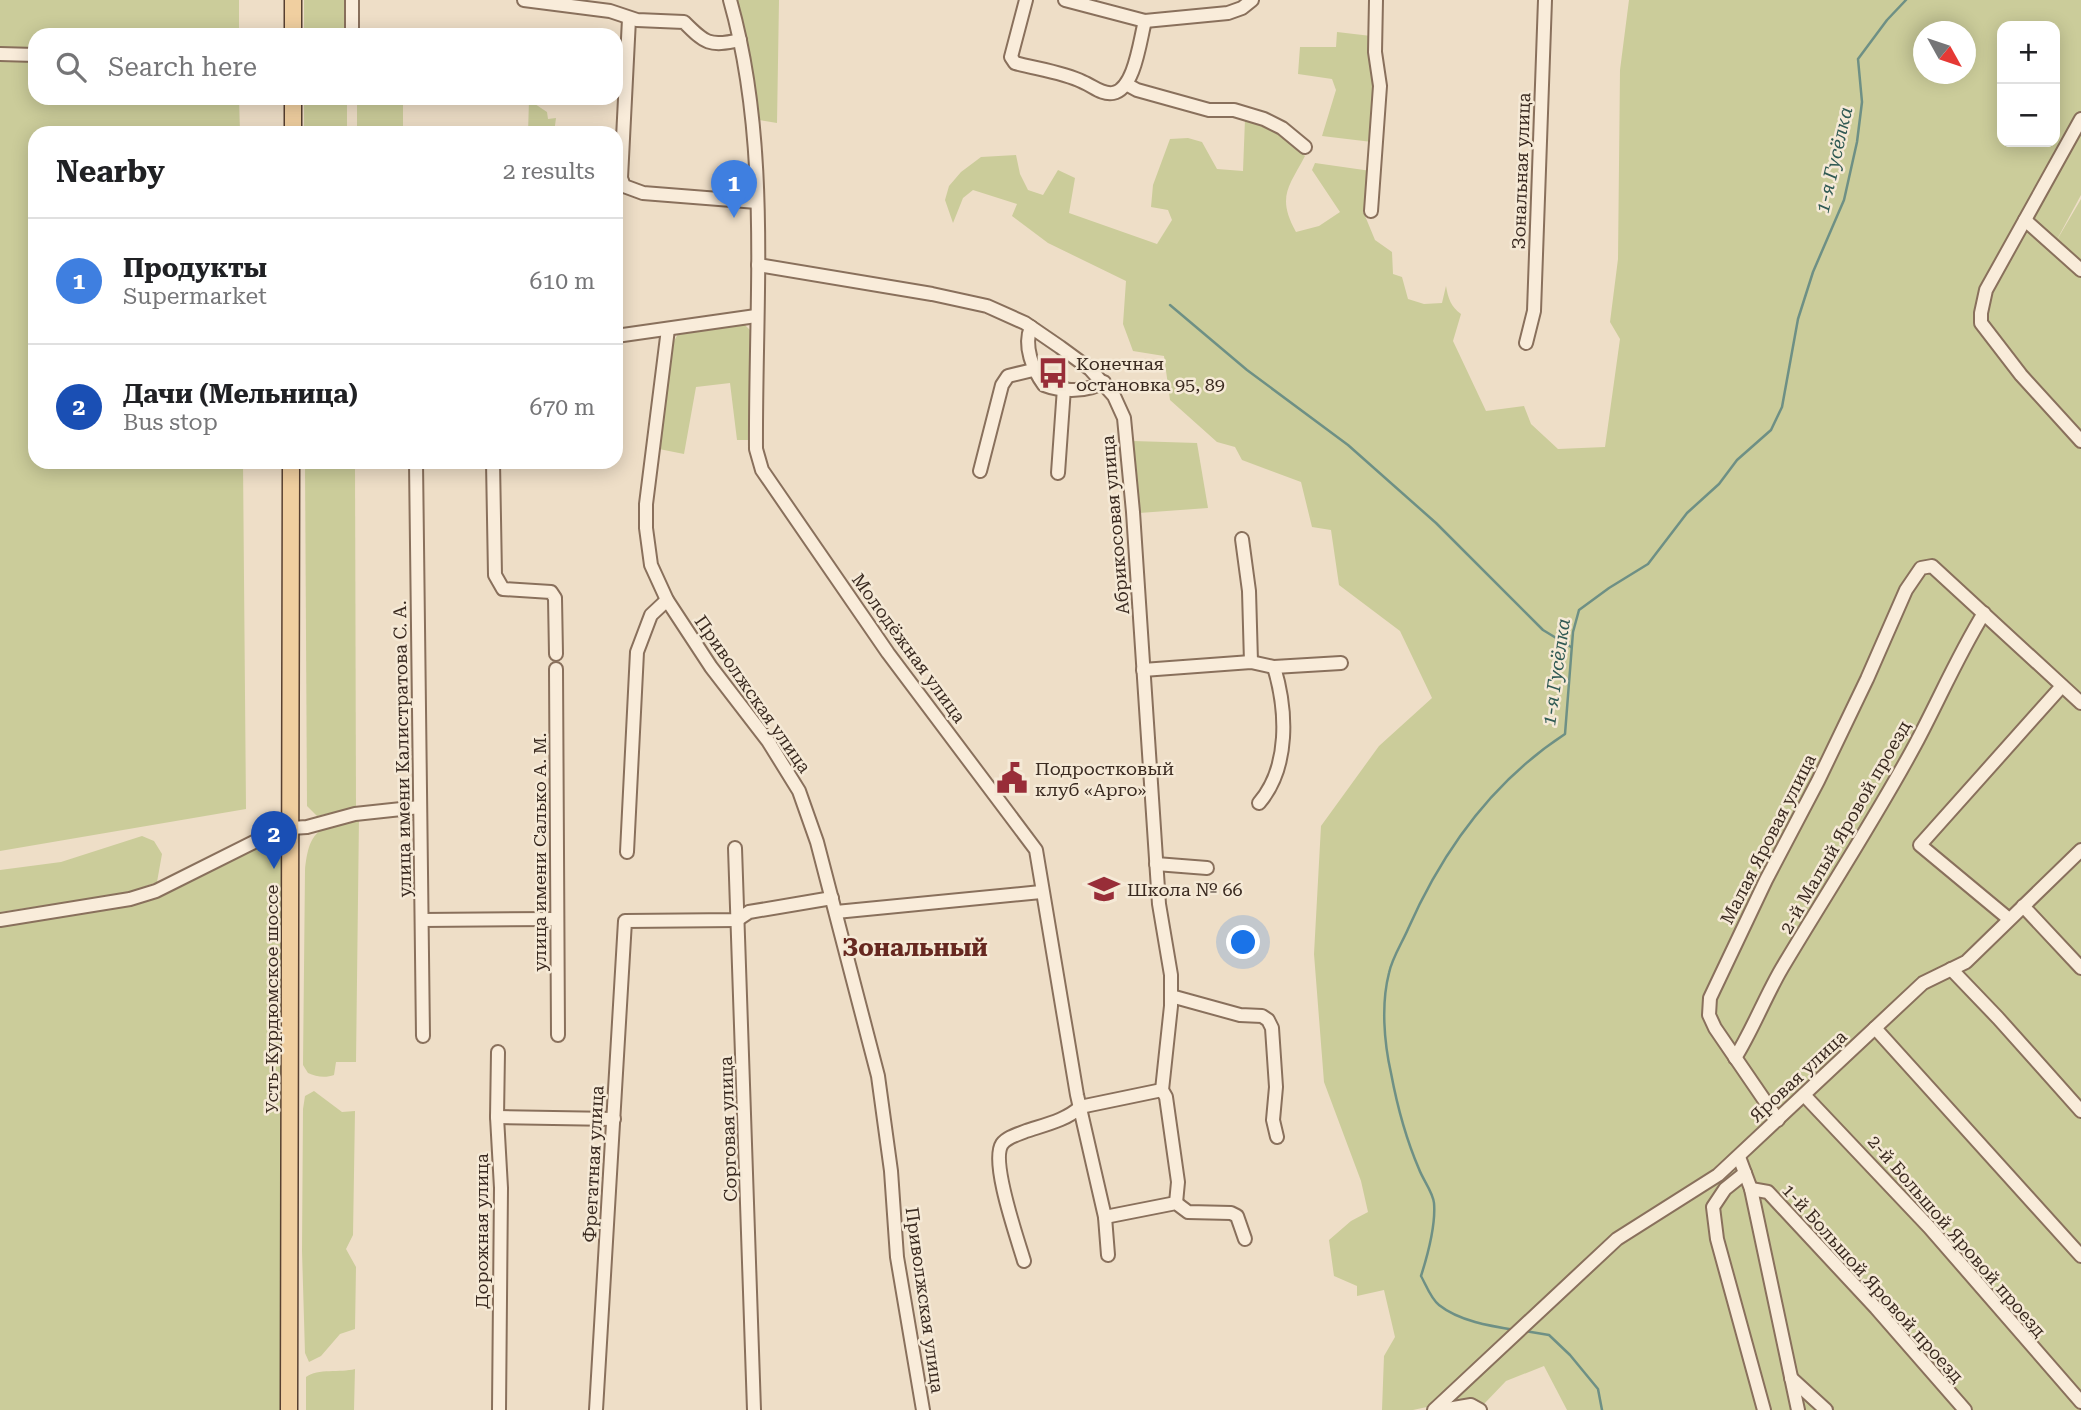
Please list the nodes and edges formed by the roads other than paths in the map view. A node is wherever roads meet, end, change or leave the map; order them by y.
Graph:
1 (293, 0) edge
2 (352, 0) edge
3 (524, 0) edge
4 (730, 0) edge
5 (1026, 0) edge
6 (1065, 0) edge
7 (1252, 0) edge
8 (1376, 0) edge
9 (1545, 0) edge
10 (629, 19) junction
11 (1145, 21) junction
12 (293, 28) edge
13 (352, 28) edge
14 (740, 40) junction
15 (0, 54) edge
16 (28, 55) edge
17 (1126, 84) junction
18 (293, 105) edge
19 (2081, 119) edge
20 (293, 126) edge
21 (623, 138) edge
22 (1305, 148) dead end
23 (623, 183) edge
24 (757, 202) junction
25 (1371, 211) dead end
26 (2025, 220) junction
27 (758, 265) junction
28 (2081, 270) edge
29 (756, 316) junction
30 (1031, 327) junction
31 (668, 329) junction
32 (623, 335) edge
33 (1526, 343) dead end
34 (1033, 370) junction
35 (1104, 382) junction
36 (1064, 388) junction
37 (2081, 441) edge
38 (291, 469) edge
39 (416, 469) edge
40 (493, 469) edge
41 (980, 471) dead end
42 (1058, 473) dead end
43 (1242, 539) dead end
44 (667, 600) junction
45 (1984, 613) junction
46 (556, 654) dead end
47 (1251, 662) junction
48 (1341, 663) dead end
49 (1273, 667) junction
50 (556, 669) dead end
51 (1143, 670) junction
52 (2063, 686) junction
53 (2081, 703) edge
54 (1259, 803) dead end
55 (420, 807) junction
56 (290, 828) junction
57 (735, 848) dead end
58 (2081, 850) edge
59 (627, 852) dead end
60 (1156, 864) junction
61 (1207, 868) dead end
62 (1041, 892) junction
63 (832, 898) junction
64 (2023, 906) junction
65 (836, 912) junction
66 (556, 919) junction
67 (2009, 919) junction
68 (0, 920) edge
69 (422, 920) junction
70 (737, 920) junction
71 (2081, 968) edge
72 (1951, 969) junction
73 (1171, 996) junction
74 (1875, 1028) junction
75 (558, 1035) dead end
76 (422, 1036) dead end
77 (498, 1052) dead end
78 (1735, 1058) junction
79 (1162, 1090) junction
80 (1804, 1095) junction
81 (1080, 1107) junction
82 (2081, 1111) edge
83 (498, 1117) junction
84 (614, 1119) junction
85 (1778, 1120) junction
86 (1277, 1137) dead end
87 (1739, 1157) junction
88 (1745, 1173) junction
89 (1751, 1189) junction
90 (1176, 1203) junction
91 (1105, 1217) junction
92 (1245, 1239) dead end
93 (1108, 1255) dead end
94 (2081, 1256) edge
95 (1024, 1261) dead end
96 (1791, 1378) junction
97 (2081, 1402) edge
98 (289, 1410) edge
99 (499, 1410) edge
100 (596, 1410) edge
101 (754, 1410) edge
102 (923, 1410) edge
103 (1434, 1410) edge
104 (1442, 1410) edge
105 (1480, 1410) edge
106 (1764, 1410) edge
107 (1798, 1410) edge
108 (1826, 1410) edge
109 (1965, 1410) edge

1 - 12 main road
2 - 13 street
3 - 10 street
4 - 14 street, Молодёжная улица
5 - 17 street
6 - 11 street
7 - 11 street
8 - 25 street
9 - 33 street, Зональная улица
10 - 14 street
10 - 21 street
11 - 17 street
14 - 24 street, Молодёжная улица
15 - 16 street
17 - 22 street
18 - 20 main road
19 - 26 street
23 - 24 street
24 - 27 street, Молодёжная улица
26 - 28 street
26 - 37 street
27 - 29 street, Молодёжная улица
27 - 30 street, Абрикосовая улица
29 - 31 street
29 - 62 street, Молодёжная улица
30 - 34 street
30 - 35 street, Абрикосовая улица
31 - 32 street
31 - 44 street, Приволжская улица
34 - 36 street
34 - 41 street
35 - 36 street
35 - 51 street, Абрикосовая улица
36 - 42 street
38 - 56 main road, Усть-Курдюмское шоссе
39 - 55 street, улица имени Калистратова С. А.
40 - 46 street
43 - 47 street
44 - 59 street
44 - 63 street, Приволжская улица
45 - 52 street
45 - 78 street, 2-й Малый Яровой проезд
45 - 78 street, Малая Яровая улица
47 - 49 street
47 - 51 street
48 - 49 street
49 - 54 street
50 - 66 street, улица имени Салько А. М.
51 - 60 street, Абрикосовая улица
52 - 53 street
52 - 67 street
55 - 56 street
55 - 69 street, улица имени Калистратова С. А.
56 - 68 street
56 - 98 main road, Усть-Курдюмское шоссе
57 - 70 street, Сорговая улица
58 - 64 street, Яровая улица
60 - 61 street
60 - 73 street, Абрикосовая улица
62 - 65 street
62 - 81 street, Молодёжная улица
63 - 65 street, Приволжская улица
63 - 70 street
64 - 67 street, Яровая улица
64 - 71 street
65 - 102 street, Приволжская улица
66 - 69 street
66 - 75 street, улица имени Салько А. М.
67 - 72 street, Яровая улица
69 - 76 street, улица имени Калистратова С. А.
70 - 84 street, Фрегатная улица
70 - 101 street, Сорговая улица
72 - 74 street, Яровая улица
72 - 82 street
73 - 79 street, Абрикосовая улица
73 - 86 street
74 - 80 street, Яровая улица
74 - 94 street
77 - 83 street, Дорожная улица
78 - 85 street, Малая Яровая улица
79 - 81 street
79 - 90 street, Абрикосовая улица
80 - 85 street, Яровая улица
80 - 97 street, 2-й Большой Яровой проезд
81 - 91 street, Молодёжная улица
81 - 95 street
83 - 84 street
83 - 99 street, Дорожная улица
84 - 100 street, Фрегатная улица
85 - 87 street, Яровая улица
87 - 88 street
87 - 103 street, Яровая улица
88 - 89 street
88 - 106 street
89 - 96 street
89 - 109 street, 1-й Большой Яровой проезд
90 - 91 street
90 - 92 street
91 - 93 street, Молодёжная улица
96 - 107 street
96 - 108 street
104 - 105 street

